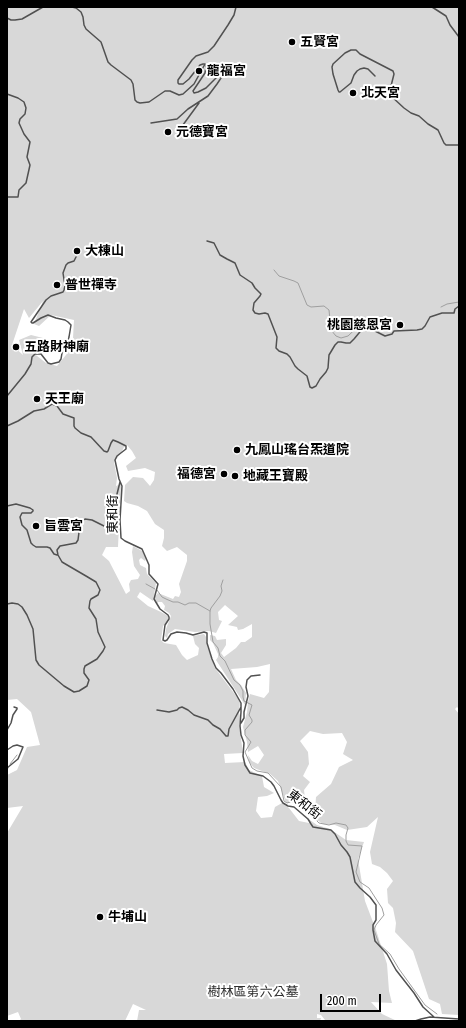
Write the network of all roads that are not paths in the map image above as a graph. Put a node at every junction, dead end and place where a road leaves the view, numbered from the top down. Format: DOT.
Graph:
graph roads {
  1 [pos="43,7"];
  2 [pos="72,7"];
  3 [pos="236,7"];
  4 [pos="432,7"];
  5 [pos="7,18"];
  6 [pos="459,38"];
  7 [pos="205,64"];
  8 [pos="375,76"];
  9 [pos="7,94"];
  10 [pos="200,101"];
  11 [pos="151,123"];
  12 [pos="180,129"];
  13 [pos="459,145"];
  14 [pos="7,197"];
  15 [pos="207,241"];
  16 [pos="76,257"];
  17 [pos="459,306"];
  18 [pos="7,396"];
  19 [pos="7,426"];
  20 [pos="120,482"];
  21 [pos="7,506"];
  22 [pos="58,555"];
  23 [pos="7,604"];
  24 [pos="260,675"];
  25 [pos="241,706"];
  26 [pos="14,707"];
  27 [pos="157,710"];
  28 [pos="240,724"];
  29 [pos="7,730"];
  30 [pos="7,750"];
  31 [pos="7,768"];
  32 [pos="434,1017"];
  33 [pos="459,1019"];
  34 [pos="415,1021"];
  1 -- 5 [label="street"];
  2 -- 7 [label="street"];
  3 -- 7 [label="street"];
  4 -- 6 [label="street"];
  7 -- 10 [label="street"];
  8 -- 13 [label="street"];
  9 -- 14 [label="street"];
  10 -- 11 [label="street"];
  10 -- 12 [label="street"];
  15 -- 17 [label="street"];
  16 -- 18 [label="street"];
  19 -- 20 [label="street"];
  20 -- 22 [label="street, 東和街"];
  20 -- 25 [label="street, 東和街"];
  21 -- 22 [label="street"];
  22 -- 23 [label="street"];
  24 -- 28 [label="street"];
  25 -- 27 [label="street"];
  25 -- 28 [label="street, 東和街"];
  26 -- 29 [label="street"];
  28 -- 32 [label="street, 東和街"];
  30 -- 31 [label="street"];
  32 -- 33 [label="street"];
  32 -- 34 [label="street"];
}
